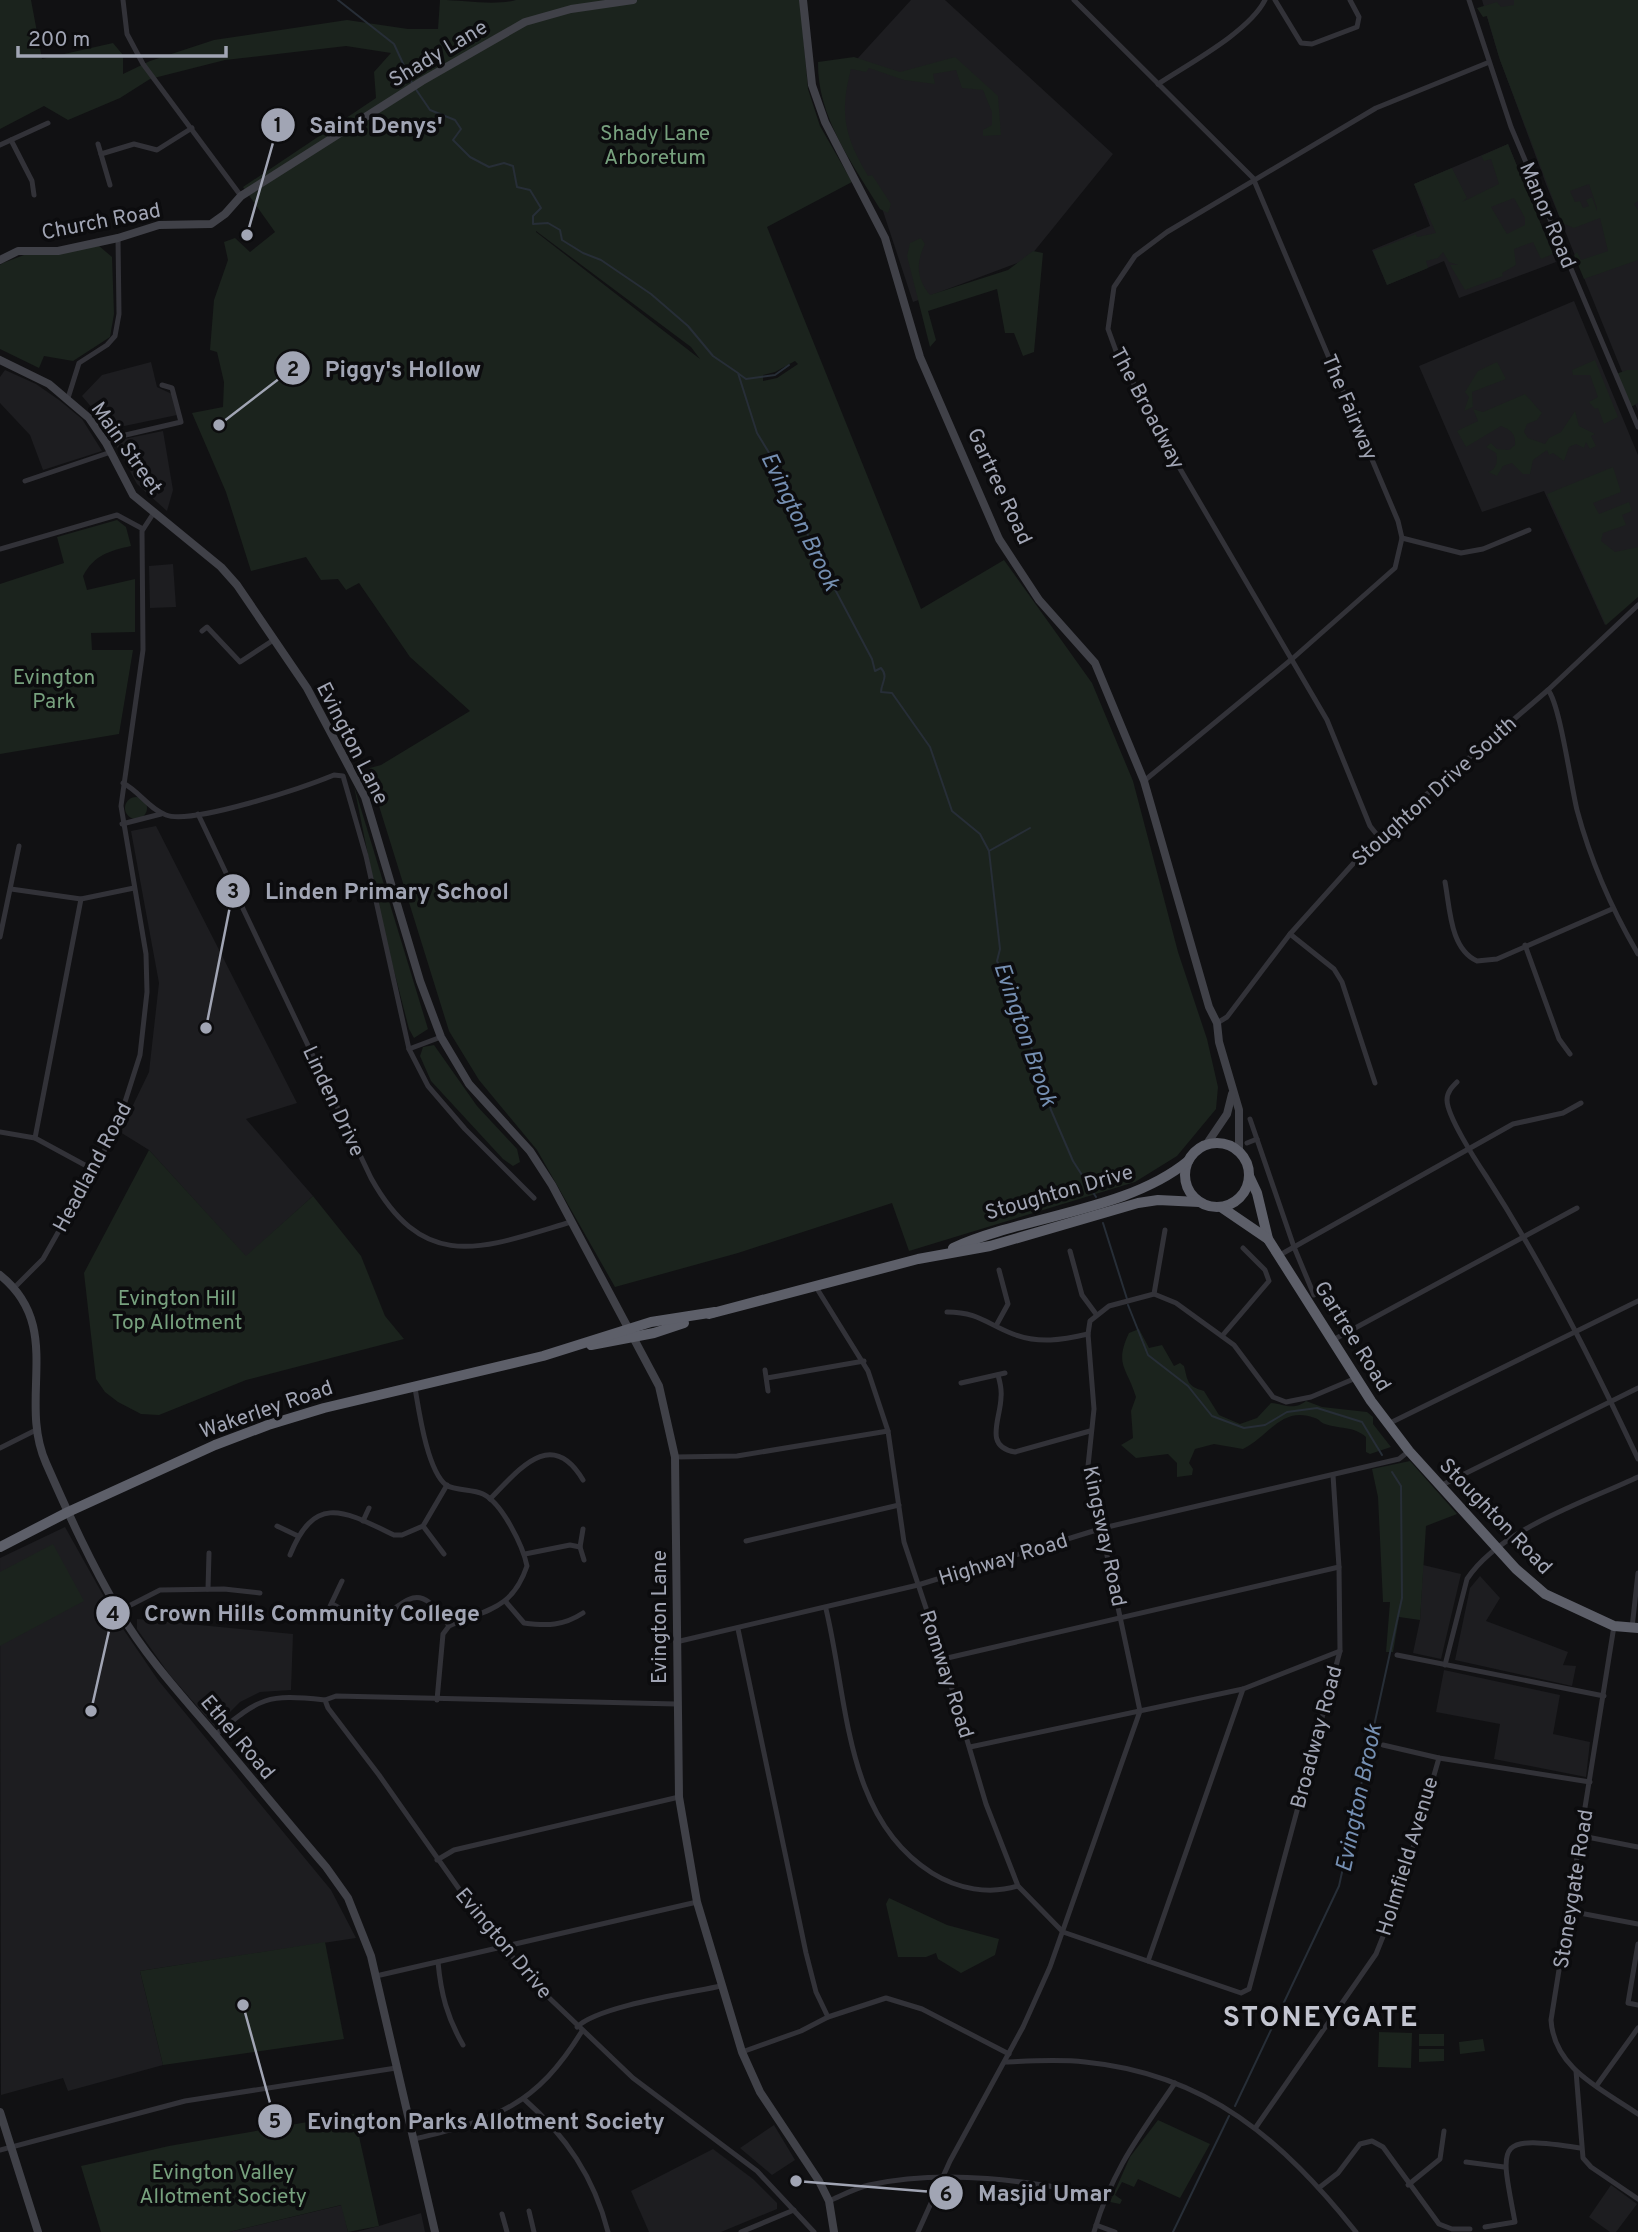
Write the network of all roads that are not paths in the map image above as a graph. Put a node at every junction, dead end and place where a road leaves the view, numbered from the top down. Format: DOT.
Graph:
graph roads {
  1 [pos="123,0"];
  2 [pos="633,0"];
  3 [pos="803,0"];
  4 [pos="1074,0"];
  5 [pos="1265,0"];
  6 [pos="1275,0"];
  7 [pos="1350,0"];
  8 [pos="1469,0"];
  9 [pos="1487,63"];
  10 [pos="1158,84"];
  11 [pos="48,123"];
  12 [pos="192,128"];
  13 [pos="10,140"];
  14 [pos="98,144"];
  15 [pos="0,145"];
  16 [pos="102,154"];
  17 [pos="1253,178"];
  18 [pos="110,184"];
  19 [pos="33,195"];
  20 [pos="241,196"];
  21 [pos="118,238"];
  22 [pos="0,260"];
  23 [pos="0,361"];
  24 [pos="162,385"];
  25 [pos="68,398"];
  26 [pos="1638,427"];
  27 [pos="106,443"];
  28 [pos="111,452"];
  29 [pos="25,481"];
  30 [pos="153,514"];
  31 [pos="142,529"];
  32 [pos="1529,530"];
  33 [pos="1402,538"];
  34 [pos="0,549"];
  35 [pos="1638,605"];
  36 [pos="202,631"];
  37 [pos="275,639"];
  38 [pos="1292,659"];
  39 [pos="1548,690"];
  40 [pos="1144,781"];
  41 [pos="123,783"];
  42 [pos="162,814"];
  43 [pos="198,814"];
  44 [pos="122,824"];
  45 [pos="1378,836"];
  46 [pos="19,846"];
  47 [pos="1445,882"];
  48 [pos="134,888"];
  49 [pos="11,889"];
  50 [pos="81,899"];
  51 [pos="1612,909"];
  52 [pos="1290,934"];
  53 [pos="0,937"];
  54 [pos="1525,945"];
  55 [pos="1638,954"];
  56 [pos="1217,1023"];
  57 [pos="440,1037"];
  58 [pos="409,1049"];
  59 [pos="1570,1054"];
  60 [pos="1457,1082"];
  61 [pos="1375,1083"];
  62 [pos="1233,1091"];
  63 [pos="1581,1103"];
  64 [pos="1250,1119"];
  65 [pos="0,1132"];
  66 [pos="35,1138"];
  67 [pos="1257,1139"];
  68 [pos="1206,1145"];
  69 [pos="1243,1148"];
  70 [pos="1468,1148"];
  71 [pos="1188,1161"];
  72 [pos="94,1170"];
  73 [pos="1249,1176"];
  74 [pos="534,1198"];
  75 [pos="1199,1202"];
  76 [pos="1221,1207"];
  77 [pos="1577,1208"];
  78 [pos="571,1222"];
  79 [pos="1165,1230"];
  80 [pos="1525,1237"];
  81 [pos="1268,1239"];
  82 [pos="1294,1247"];
  83 [pos="1243,1248"];
  84 [pos="1070,1251"];
  85 [pos="937,1255"];
  86 [pos="1278,1256"];
  87 [pos="999,1270"];
  88 [pos="0,1275"];
  89 [pos="816,1287"];
  90 [pos="14,1288"];
  91 [pos="1154,1294"];
  92 [pos="1314,1295"];
  93 [pos="1638,1301"];
  94 [pos="947,1312"];
  95 [pos="1096,1314"];
  96 [pos="997,1324"];
  97 [pos="1576,1331"];
  98 [pos="631,1333"];
  99 [pos="1088,1334"];
  100 [pos="1222,1336"];
  101 [pos="1333,1340"];
  102 [pos="864,1361"];
  103 [pos="765,1370"];
  104 [pos="1006,1373"];
  105 [pos="998,1375"];
  106 [pos="1356,1377"];
  107 [pos="766,1378"];
  108 [pos="961,1383"];
  109 [pos="415,1388"];
  110 [pos="1638,1388"];
  111 [pos="768,1391"];
  112 [pos="1611,1401"];
  113 [pos="1388,1424"];
  114 [pos="36,1430"];
  115 [pos="888,1431"];
  116 [pos="1090,1431"];
  117 [pos="0,1448"];
  118 [pos="1409,1451"];
  119 [pos="675,1457"];
  120 [pos="1638,1459"];
  121 [pos="1333,1475"];
  122 [pos="1638,1477"];
  123 [pos="583,1480"];
  124 [pos="447,1485"];
  125 [pos="1440,1486"];
  126 [pos="490,1499"];
  127 [pos="898,1505"];
  128 [pos="369,1508"];
  129 [pos="68,1512"];
  130 [pos="363,1521"];
  131 [pos="276,1526"];
  132 [pos="423,1526"];
  133 [pos="1103,1528"];
  134 [pos="583,1529"];
  135 [pos="298,1536"];
  136 [pos="746,1541"];
  137 [pos="0,1547"];
  138 [pos="580,1547"];
  139 [pos="1499,1548"];
  140 [pos="209,1553"];
  141 [pos="444,1554"];
  142 [pos="525,1554"];
  143 [pos="290,1555"];
  144 [pos="584,1560"];
  145 [pos="1339,1567"];
  146 [pos="1638,1573"];
  147 [pos="342,1581"];
  148 [pos="918,1585"];
  149 [pos="208,1589"];
  150 [pos="260,1593"];
  151 [pos="506,1602"];
  152 [pos="332,1604"];
  153 [pos="826,1609"];
  154 [pos="119,1611"];
  155 [pos="583,1613"];
  156 [pos="1123,1620"];
  157 [pos="323,1621"];
  158 [pos="449,1626"];
  159 [pos="1614,1626"];
  160 [pos="1635,1628"];
  161 [pos="738,1629"];
  162 [pos="676,1642"];
  163 [pos="1339,1651"];
  164 [pos="1396,1655"];
  165 [pos="943,1659"];
  166 [pos="1445,1665"];
  167 [pos="1243,1689"];
  168 [pos="1604,1696"];
  169 [pos="325,1700"];
  170 [pos="437,1700"];
  171 [pos="676,1704"];
  172 [pos="1140,1711"];
  173 [pos="215,1735"];
  174 [pos="1383,1745"];
  175 [pos="970,1747"];
  176 [pos="1438,1758"];
  177 [pos="1590,1782"];
  178 [pos="679,1797"];
  179 [pos="1582,1836"];
  180 [pos="1638,1847"];
  181 [pos="438,1860"];
  182 [pos="1018,1886"];
  183 [pos="697,1902"];
  184 [pos="1569,1911"];
  185 [pos="1638,1924"];
  186 [pos="1063,1931"];
  187 [pos="1638,1944"];
  188 [pos="502,1946"];
  189 [pos="1148,1961"];
  190 [pos="438,1962"];
  191 [pos="376,1976"];
  192 [pos="721,1986"];
  193 [pos="1638,2004"];
  194 [pos="828,2017"];
  195 [pos="1638,2028"];
  196 [pos="580,2029"];
  197 [pos="463,2045"];
  198 [pos="742,2052"];
  199 [pos="1009,2054"];
  200 [pos="1005,2062"];
  201 [pos="396,2068"];
  202 [pos="1576,2071"];
  203 [pos="1175,2083"];
  204 [pos="1597,2085"];
  205 [pos="524,2099"];
  206 [pos="0,2112"];
  207 [pos="1638,2113"];
  208 [pos="1256,2127"];
  209 [pos="1444,2131"];
  210 [pos="414,2139"];
  211 [pos="11,2148"];
  212 [pos="1580,2148"];
  213 [pos="0,2150"];
  214 [pos="1466,2162"];
  215 [pos="1504,2167"];
  216 [pos="943,2177"];
  217 [pos="1408,2185"];
  218 [pos="1320,2187"];
  219 [pos="1105,2196"];
  220 [pos="1638,2199"];
  221 [pos="829,2201"];
  222 [pos="794,2210"];
  223 [pos="529,2211"];
  224 [pos="502,2214"];
  225 [pos="1485,2227"];
  226 [pos="1095,2228"];
  227 [pos="1471,2229"];
  228 [pos="38,2232"];
  229 [pos="435,2232"];
  230 [pos="507,2232"];
  231 [pos="534,2232"];
  232 [pos="608,2232"];
  233 [pos="741,2232"];
  234 [pos="814,2232"];
  235 [pos="834,2232"];
  236 [pos="918,2232"];
  237 [pos="1115,2232"];
  238 [pos="1356,2232"];
  1 -- 12 [label="street"];
  2 -- 20 [label="street, Shady Lane"];
  3 -- 40 [label="street, Gartree Road"];
  4 -- 10 [label="street, The Fairway"];
  5 -- 10 [label="street"];
  6 -- 7 [label="street"];
  8 -- 9 [label="street, Manor Road"];
  9 -- 17 [label="street, The Broadway"];
  9 -- 26 [label="street, Manor Road"];
  10 -- 17 [label="street, The Fairway"];
  11 -- 13 [label="street"];
  12 -- 16 [label="street"];
  12 -- 20 [label="street"];
  13 -- 15 [label="street"];
  13 -- 19 [label="street"];
  14 -- 16 [label="street"];
  16 -- 18 [label="street"];
  17 -- 33 [label="street, The Fairway"];
  17 -- 38 [label="street, The Broadway"];
  20 -- 21 [label="street, Church Road"];
  21 -- 22 [label="street, Church Road"];
  21 -- 25 [label="street"];
  23 -- 25 [label="street, Main Street"];
  24 -- 27 [label="street"];
  25 -- 27 [label="street, Main Street"];
  27 -- 28 [label="street, Main Street"];
  28 -- 29 [label="street"];
  28 -- 30 [label="street, Main Street"];
  30 -- 31 [label="street"];
  30 -- 37 [label="street, Evington Lane"];
  31 -- 34 [label="street"];
  31 -- 41 [label="street, Headland Road"];
  32 -- 33 [label="street"];
  33 -- 38 [label="street"];
  35 -- 39 [label="street, Stoughton Drive South"];
  36 -- 37 [label="street"];
  37 -- 57 [label="street, Evington Lane"];
  38 -- 40 [label="street"];
  38 -- 45 [label="street, The Broadway"];
  39 -- 45 [label="street, Stoughton Drive South"];
  39 -- 51 [label="street"];
  40 -- 56 [label="street, Gartree Road"];
  41 -- 42 [label="street"];
  41 -- 44 [label="street, Headland Road"];
  42 -- 43 [label="street"];
  42 -- 44 [label="street"];
  43 -- 58 [label="street, Evington Lane"];
  43 -- 78 [label="street, Linden Drive"];
  44 -- 48 [label="street, Headland Road"];
  45 -- 52 [label="street, Stoughton Drive South"];
  46 -- 49 [label="street"];
  47 -- 54 [label="street"];
  48 -- 50 [label="street"];
  48 -- 72 [label="street, Headland Road"];
  49 -- 50 [label="street"];
  49 -- 53 [label="street"];
  50 -- 66 [label="street"];
  51 -- 54 [label="street"];
  51 -- 55 [label="street"];
  52 -- 56 [label="street, Stoughton Drive South"];
  52 -- 61 [label="street"];
  54 -- 59 [label="street"];
  56 -- 62 [label="street, Gartree Road"];
  57 -- 58 [label="street"];
  57 -- 78 [label="street, Evington Lane"];
  58 -- 74 [label="street, Evington Lane"];
  60 -- 70 [label="street"];
  62 -- 68 [label="street"];
  62 -- 69 [label="street, Gartree Road"];
  63 -- 70 [label="street"];
  64 -- 67 [label="street, Gartree Road"];
  65 -- 66 [label="street"];
  66 -- 72 [label="street"];
  67 -- 69 [label="street"];
  67 -- 82 [label="street, Gartree Road"];
  68 -- 69 [label="highway"];
  68 -- 71 [label="highway"];
  69 -- 73 [label="highway"];
  70 -- 80 [label="street"];
  70 -- 82 [label="street"];
  71 -- 75 [label="highway"];
  71 -- 85 [label="highway, Stoughton Drive"];
  72 -- 90 [label="street, Headland Road"];
  73 -- 76 [label="highway"];
  73 -- 81 [label="highway, Gartree Road"];
  75 -- 76 [label="highway"];
  75 -- 85 [label="highway, Stoughton Drive"];
  76 -- 81 [label="highway, Gartree Road"];
  77 -- 80 [label="street"];
  78 -- 98 [label="street, Evington Lane"];
  79 -- 91 [label="street"];
  80 -- 97 [label="street"];
  80 -- 101 [label="street"];
  81 -- 86 [label="highway, Gartree Road"];
  82 -- 86 [label="street"];
  82 -- 92 [label="street, Gartree Road"];
  83 -- 100 [label="street"];
  84 -- 95 [label="street"];
  85 -- 89 [label="highway, Stoughton Drive"];
  86 -- 101 [label="highway, Gartree Road"];
  87 -- 96 [label="street"];
  88 -- 90 [label="street, Ethel Road"];
  89 -- 98 [label="highway, Stoughton Drive"];
  89 -- 102 [label="street, Romway Road"];
  90 -- 114 [label="street, Ethel Road"];
  91 -- 95 [label="street"];
  91 -- 100 [label="street"];
  93 -- 97 [label="street"];
  94 -- 96 [label="street"];
  95 -- 99 [label="street, Kingsway Road"];
  96 -- 99 [label="street"];
  97 -- 112 [label="street"];
  97 -- 113 [label="street"];
  98 -- 109 [label="highway, Wakerley Road"];
  98 -- 119 [label="street, Evington Lane"];
  99 -- 116 [label="street, Kingsway Road"];
  100 -- 106 [label="street"];
  101 -- 106 [label="highway, Gartree Road"];
  102 -- 107 [label="street"];
  102 -- 115 [label="street, Romway Road"];
  103 -- 107 [label="street"];
  104 -- 105 [label="street"];
  105 -- 108 [label="street"];
  105 -- 116 [label="street"];
  106 -- 113 [label="highway, Gartree Road"];
  107 -- 111 [label="street"];
  109 -- 124 [label="street"];
  109 -- 129 [label="highway, Wakerley Road"];
  110 -- 112 [label="street"];
  112 -- 120 [label="street"];
  112 -- 125 [label="street"];
  113 -- 118 [label="highway, Gartree Road"];
  114 -- 117 [label="street"];
  114 -- 129 [label="street, Ethel Road"];
  115 -- 119 [label="street"];
  115 -- 127 [label="street, Romway Road"];
  116 -- 133 [label="street, Kingsway Road"];
  118 -- 121 [label="street, Highway Road"];
  118 -- 125 [label="highway, Stoughton Road"];
  119 -- 162 [label="street, Evington Lane"];
  121 -- 133 [label="street, Highway Road"];
  121 -- 145 [label="street, Broadway Road"];
  122 -- 139 [label="street"];
  123 -- 126 [label="street"];
  124 -- 126 [label="street"];
  124 -- 132 [label="street"];
  125 -- 139 [label="highway, Stoughton Road"];
  126 -- 142 [label="street"];
  127 -- 136 [label="street"];
  127 -- 148 [label="street, Romway Road"];
  128 -- 130 [label="street"];
  129 -- 137 [label="highway, Wakerley Road"];
  129 -- 154 [label="street, Ethel Road"];
  130 -- 132 [label="street"];
  130 -- 135 [label="street"];
  131 -- 135 [label="street"];
  132 -- 141 [label="street"];
  133 -- 148 [label="street, Highway Road"];
  133 -- 156 [label="street, Kingsway Road"];
  134 -- 138 [label="street"];
  135 -- 143 [label="street"];
  138 -- 142 [label="street"];
  138 -- 144 [label="street"];
  139 -- 159 [label="highway, Stoughton Road"];
  139 -- 166 [label="street"];
  140 -- 149 [label="street"];
  142 -- 151 [label="street"];
  145 -- 156 [label="street"];
  145 -- 163 [label="street, Broadway Road"];
  146 -- 160 [label="street"];
  147 -- 152 [label="street"];
  148 -- 153 [label="street, Highway Road"];
  148 -- 165 [label="street, Romway Road"];
  149 -- 150 [label="street"];
  149 -- 154 [label="street"];
  151 -- 155 [label="street"];
  151 -- 158 [label="street"];
  152 -- 157 [label="street"];
  152 -- 158 [label="street"];
  153 -- 161 [label="street, Highway Road"];
  153 -- 182 [label="street"];
  154 -- 173 [label="street, Ethel Road"];
  156 -- 165 [label="street"];
  156 -- 172 [label="street, Kingsway Road"];
  158 -- 170 [label="street"];
  159 -- 160 [label="highway, Stoughton Road"];
  159 -- 168 [label="street, Stoneygate Road"];
  161 -- 162 [label="street, Highway Road"];
  161 -- 194 [label="street"];
  162 -- 171 [label="street, Evington Lane"];
  163 -- 167 [label="street"];
  163 -- 189 [label="street, Broadway Road"];
  164 -- 166 [label="street"];
  165 -- 175 [label="street, Romway Road"];
  166 -- 168 [label="street"];
  167 -- 172 [label="street"];
  167 -- 189 [label="street"];
  168 -- 177 [label="street, Stoneygate Road"];
  169 -- 170 [label="street"];
  169 -- 173 [label="street"];
  169 -- 181 [label="street, Evington Drive"];
  170 -- 171 [label="street"];
  171 -- 178 [label="street, Evington Lane"];
  172 -- 175 [label="street"];
  172 -- 186 [label="street, Kingsway Road"];
  173 -- 191 [label="street, Ethel Road"];
  174 -- 176 [label="street"];
  175 -- 182 [label="street, Romway Road"];
  176 -- 177 [label="street"];
  176 -- 208 [label="street, Holmfield Avenue"];
  177 -- 179 [label="street, Stoneygate Road"];
  178 -- 181 [label="street"];
  178 -- 183 [label="street, Evington Lane"];
  179 -- 180 [label="street"];
  179 -- 184 [label="street, Stoneygate Road"];
  181 -- 188 [label="street, Evington Drive"];
  182 -- 186 [label="street, Romway Road"];
  183 -- 188 [label="street"];
  183 -- 192 [label="street, Evington Lane"];
  184 -- 185 [label="street"];
  184 -- 202 [label="street, Stoneygate Road"];
  186 -- 189 [label="street"];
  186 -- 199 [label="street, Kingsway Road"];
  187 -- 193 [label="street"];
  188 -- 190 [label="street"];
  188 -- 196 [label="street, Evington Drive"];
  190 -- 191 [label="street"];
  190 -- 197 [label="street"];
  191 -- 201 [label="street, Ethel Road"];
  192 -- 196 [label="street"];
  192 -- 198 [label="street, Evington Lane"];
  194 -- 198 [label="street"];
  194 -- 199 [label="street"];
  195 -- 204 [label="street"];
  196 -- 205 [label="street"];
  196 -- 222 [label="street, Evington Drive"];
  198 -- 221 [label="street, Evington Lane"];
  199 -- 200 [label="street, Kingsway Road"];
  200 -- 203 [label="street"];
  200 -- 216 [label="street, Kingsway Road"];
  201 -- 210 [label="street, Ethel Road"];
  201 -- 211 [label="street"];
  202 -- 204 [label="street, Stoneygate Road"];
  202 -- 212 [label="street"];
  203 -- 208 [label="street"];
  203 -- 219 [label="street"];
  204 -- 207 [label="street, Stoneygate Road"];
  205 -- 210 [label="street"];
  205 -- 232 [label="street"];
  206 -- 211 [label="street"];
  208 -- 218 [label="street"];
  209 -- 217 [label="street"];
  210 -- 229 [label="street, Ethel Road"];
  211 -- 213 [label="street"];
  211 -- 228 [label="street"];
  212 -- 215 [label="street"];
  212 -- 220 [label="street"];
  214 -- 215 [label="street"];
  215 -- 225 [label="street"];
  216 -- 219 [label="street"];
  216 -- 221 [label="street"];
  216 -- 236 [label="street, Kingsway Road"];
  217 -- 218 [label="street"];
  217 -- 227 [label="street"];
  218 -- 238 [label="street"];
  219 -- 226 [label="street"];
  221 -- 235 [label="street, Evington Lane"];
  222 -- 233 [label="street"];
  222 -- 234 [label="street, Evington Drive"];
  223 -- 231 [label="street"];
  224 -- 230 [label="street"];
  226 -- 237 [label="street"];
}
